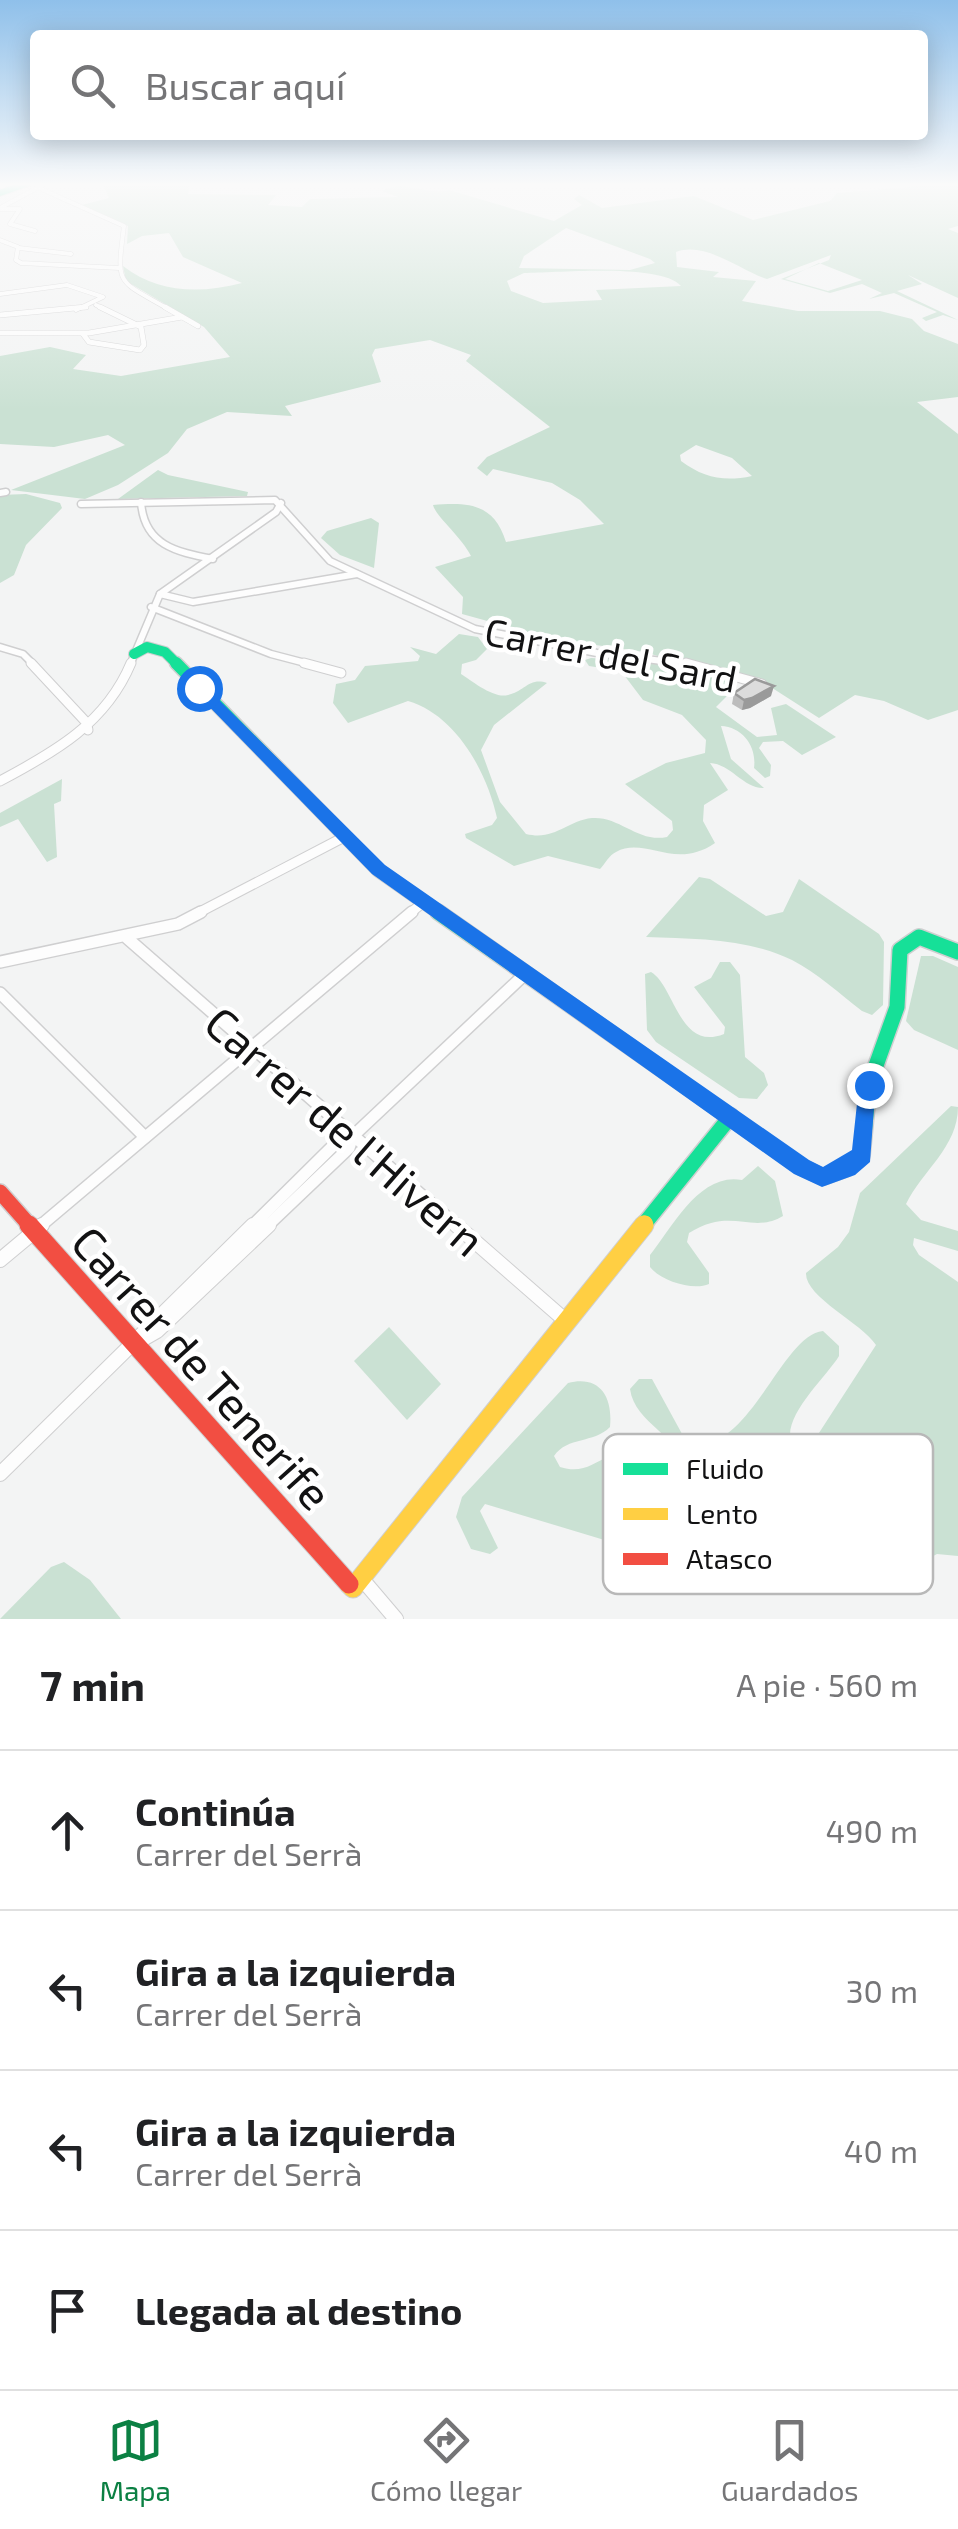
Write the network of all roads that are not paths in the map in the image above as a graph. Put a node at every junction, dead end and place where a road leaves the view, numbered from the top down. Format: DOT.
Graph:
graph roads {
  1 [pos="16,259"];
  2 [pos="121,259"];
  3 [pos="120,268"];
  4 [pos="0,294"];
  5 [pos="96,305"];
  6 [pos="0,315"];
  7 [pos="182,317"];
  8 [pos="141,326"];
  9 [pos="198,326"];
  10 [pos="1,332"];
  11 [pos="83,334"];
  12 [pos="141,502"];
  13 [pos="281,503"];
  14 [pos="81,504"];
  15 [pos="213,559"];
  16 [pos="360,574"];
  17 [pos="160,594"];
  18 [pos="151,607"];
  19 [pos="142,627"];
  20 [pos="0,646"];
  21 [pos="158,648"];
  22 [pos="134,654"];
  23 [pos="342,673"];
  24 [pos="764,685"];
  25 [pos="103,712"];
  26 [pos="81,716"];
  27 [pos="88,730"];
  28 [pos="0,781"];
  29 [pos="346,836"];
  30 [pos="424,901"];
  31 [pos="126,938"];
  32 [pos="958,952"];
  33 [pos="0,962"];
  34 [pos="526,973"];
  35 [pos="0,993"];
  36 [pos="252,1047"];
  37 [pos="730,1116"];
  38 [pos="353,1136"];
  39 [pos="144,1137"];
  40 [pos="0,1192"];
  41 [pos="35,1230"];
  42 [pos="0,1260"];
  43 [pos="566,1321"];
  44 [pos="134,1344"];
  45 [pos="0,1474"];
  46 [pos="357,1583"];
  47 [pos="396,1619"];
  1 -- 3 [label="street"];
  2 -- 3 [label="street"];
  3 -- 7 [label="street"];
  4 -- 5 [label="street"];
  5 -- 6 [label="street"];
  5 -- 8 [label="street"];
  7 -- 8 [label="street"];
  7 -- 9 [label="street"];
  8 -- 11 [label="street"];
  8 -- 11 [label="street"];
  10 -- 11 [label="street"];
  12 -- 13 [label="street"];
  12 -- 14 [label="street"];
  12 -- 15 [label="street"];
  13 -- 15 [label="street"];
  13 -- 16 [label="street, Carrer del Sard"];
  15 -- 17 [label="street"];
  16 -- 17 [label="street"];
  16 -- 24 [label="street, Carrer del Sard"];
  17 -- 18 [label="street"];
  18 -- 19 [label="street"];
  18 -- 23 [label="street"];
  19 -- 21 [label="street"];
  19 -- 22 [label="street"];
  20 -- 26 [label="street"];
  21 -- 22 [label="street"];
  21 -- 29 [label="street"];
  22 -- 25 [label="street"];
  25 -- 26 [label="street"];
  25 -- 27 [label="street"];
  26 -- 27 [label="street"];
  27 -- 28 [label="street"];
  29 -- 30 [label="street"];
  29 -- 31 [label="street"];
  30 -- 34 [label="street"];
  30 -- 36 [label="street"];
  31 -- 33 [label="street"];
  31 -- 36 [label="street, Carrer de l'Hivern"];
  32 -- 37 [label="street"];
  34 -- 37 [label="street"];
  34 -- 38 [label="street"];
  35 -- 39 [label="street"];
  36 -- 38 [label="street, Carrer de l'Hivern"];
  36 -- 39 [label="street"];
  37 -- 43 [label="street"];
  38 -- 43 [label="street, Carrer de l'Hivern"];
  38 -- 44 [label="street"];
  39 -- 41 [label="street"];
  40 -- 41 [label="street, Carrer de Tenerife"];
  41 -- 42 [label="street"];
  41 -- 44 [label="street, Carrer de Tenerife"];
  43 -- 46 [label="street"];
  44 -- 45 [label="street"];
  44 -- 46 [label="street, Carrer de Tenerife"];
  46 -- 47 [label="street"];
}
